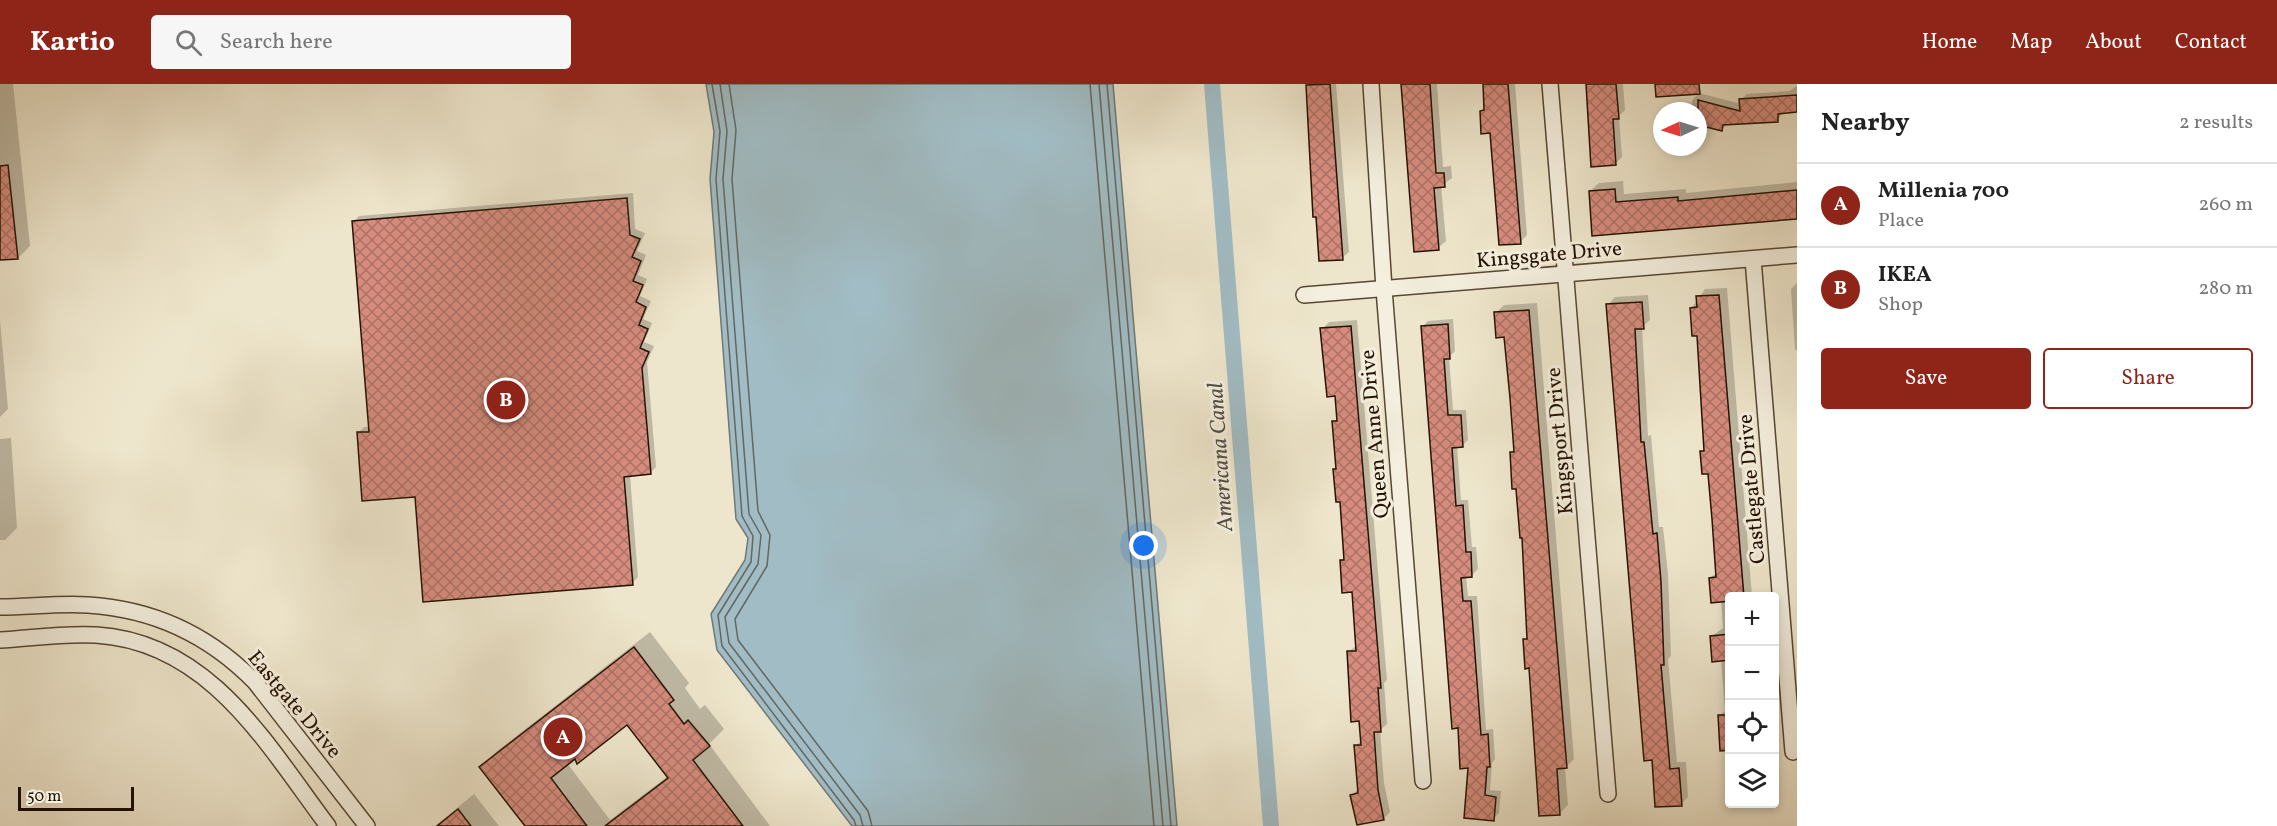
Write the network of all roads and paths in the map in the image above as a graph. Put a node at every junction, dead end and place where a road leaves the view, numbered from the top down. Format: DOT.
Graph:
graph roads {
  1 [pos="1371,84"];
  2 [pos="1550,84"];
  3 [pos="1797,255"];
  4 [pos="1753,259"];
  5 [pos="1566,274"];
  6 [pos="1384,288"];
  7 [pos="1304,295"];
  8 [pos="0,607"];
  9 [pos="0,640"];
  10 [pos="1793,752"];
  11 [pos="1424,781"];
  12 [pos="1608,794"];
  13 [pos="328,826"];
  14 [pos="366,826"];
  1 -- 6 [label="street, Queen Anne Drive"];
  2 -- 5 [label="street, Kingsport Drive"];
  3 -- 4 [label="street, Kingsgate Drive"];
  4 -- 5 [label="street, Kingsgate Drive"];
  4 -- 10 [label="street, Castlegate Drive"];
  5 -- 6 [label="street, Kingsgate Drive"];
  5 -- 12 [label="street, Kingsport Drive"];
  6 -- 7 [label="street, Kingsgate Drive"];
  6 -- 11 [label="street, Queen Anne Drive"];
  8 -- 14 [label="street, Eastgate Drive"];
  9 -- 13 [label="street"];
}
